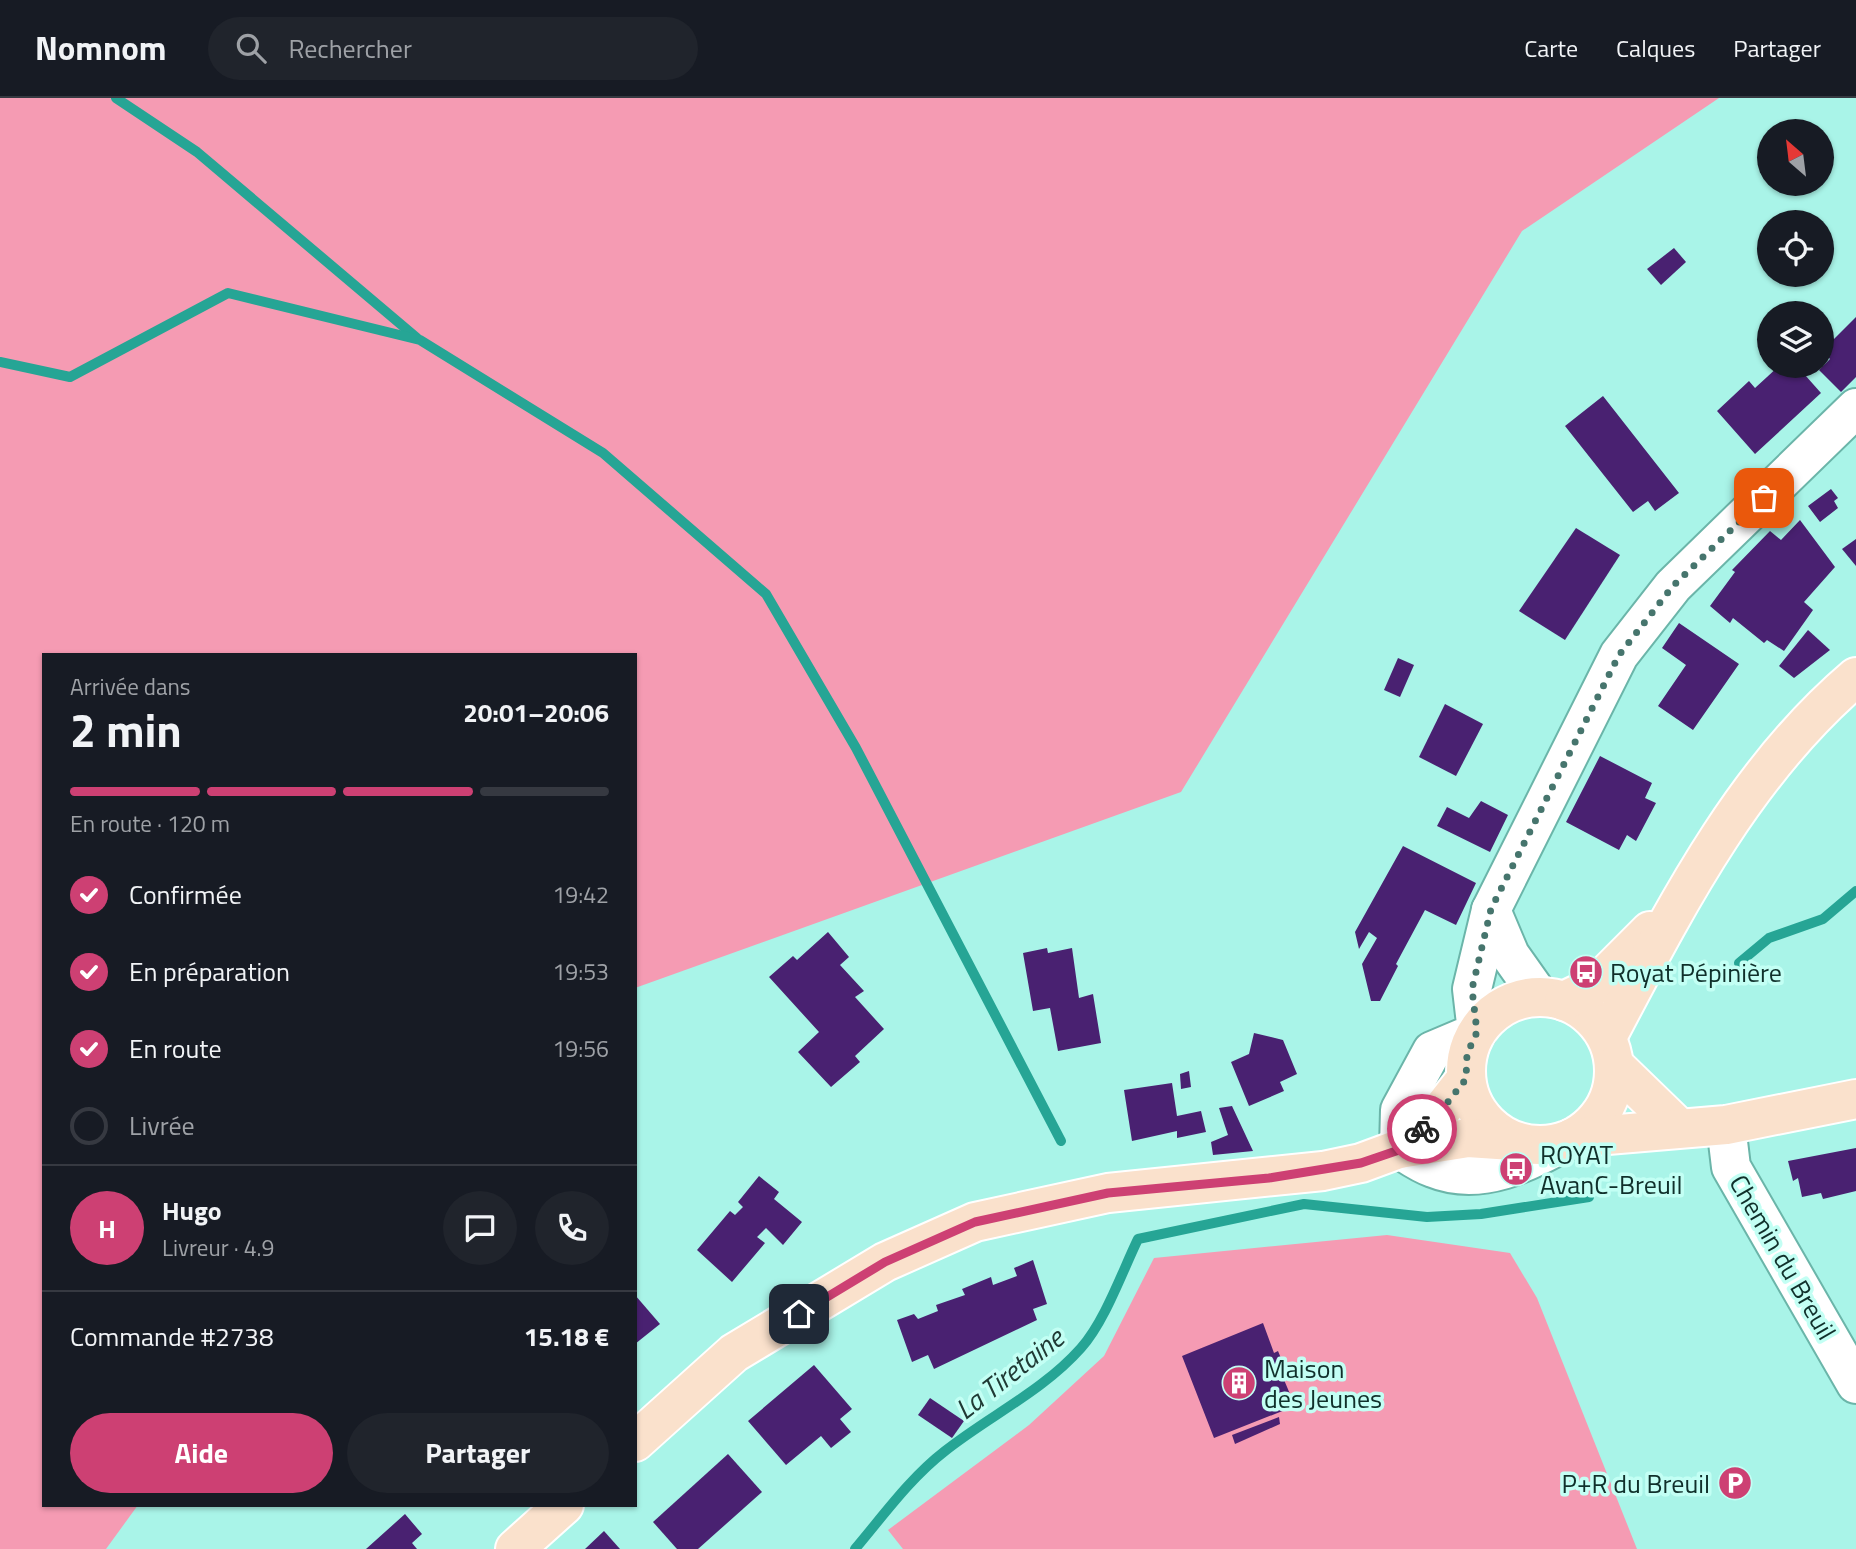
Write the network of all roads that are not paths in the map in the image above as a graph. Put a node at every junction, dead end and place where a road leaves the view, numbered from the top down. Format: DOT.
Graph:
graph roads {
  1 [pos="1856,408"];
  2 [pos="1856,677"];
  3 [pos="1679,902"];
  4 [pos="1491,909"];
  5 [pos="1552,998"];
  6 [pos="1477,1032"];
  7 [pos="1611,1051"];
  8 [pos="1466,1079"];
  9 [pos="1856,1099"];
  10 [pos="1726,1125"];
  11 [pos="1679,1128"];
  12 [pos="1572,1139"];
  13 [pos="1513,1141"];
  14 [pos="1399,1150"];
  15 [pos="1856,1384"];
  16 [pos="637,1440"];
  17 [pos="563,1507"];
  18 [pos="515,1549"];
  1 -- 4 [label="street"];
  2 -- 3 [label="main road"];
  3 -- 5 [label="main road"];
  3 -- 7 [label="main road"];
  4 -- 5 [label="street"];
  4 -- 6 [label="street"];
  5 -- 6 [label="main road"];
  5 -- 7 [label="main road"];
  6 -- 8 [label="main road"];
  6 -- 14 [label="street"];
  7 -- 11 [label="main road"];
  7 -- 12 [label="main road"];
  8 -- 13 [label="main road"];
  8 -- 14 [label="main road"];
  9 -- 10 [label="main road"];
  10 -- 11 [label="main road"];
  10 -- 15 [label="street, Chemin du Breuil"];
  11 -- 12 [label="main road"];
  12 -- 13 [label="main road"];
  12 -- 14 [label="street"];
  13 -- 14 [label="main road"];
  14 -- 16 [label="main road"];
  17 -- 18 [label="main road"];
}
